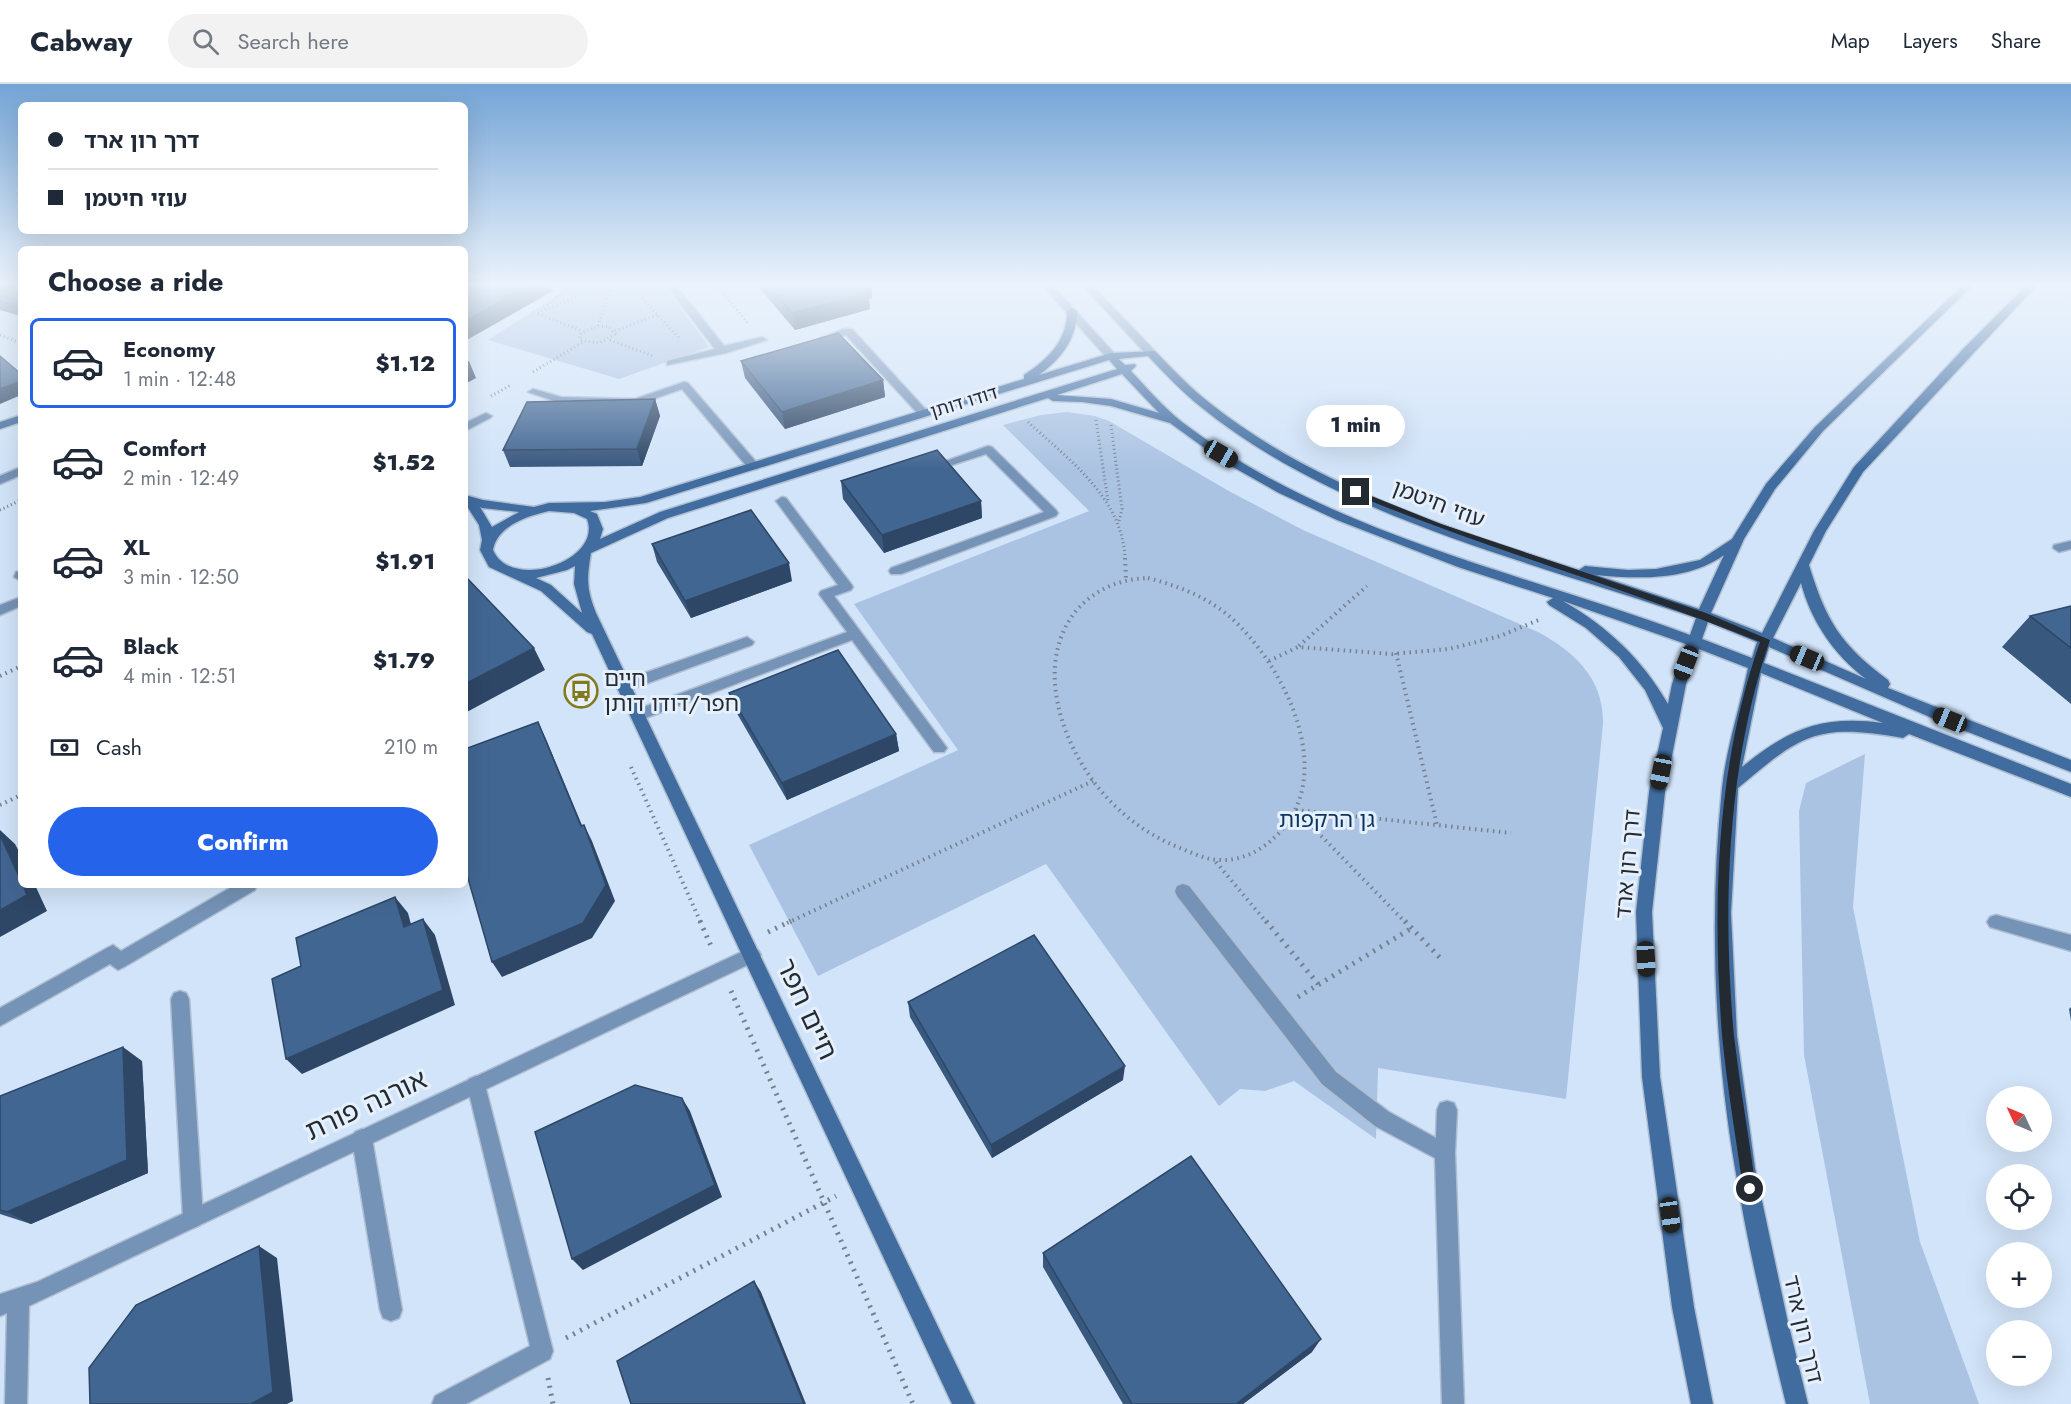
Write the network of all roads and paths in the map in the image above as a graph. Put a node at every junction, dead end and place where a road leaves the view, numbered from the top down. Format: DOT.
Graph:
graph roads {
  1 [pos="628,347"];
  2 [pos="675,347"];
  3 [pos="719,347"];
  4 [pos="738,347"];
  5 [pos="862,347"];
  6 [pos="1060,347"];
  7 [pos="1103,347"];
  8 [pos="1146,347"];
  9 [pos="1904,347"];
  10 [pos="1971,347"];
  11 [pos="722,351"];
  12 [pos="1151,352"];
  13 [pos="1111,356"];
  14 [pos="671,363"];
  15 [pos="1124,370"];
  16 [pos="1010,387"];
  17 [pos="533,392"];
  18 [pos="1092,399"];
  19 [pos="1026,401"];
  20 [pos="1108,402"];
  21 [pos="1010,406"];
  22 [pos="924,414"];
  23 [pos="486,416"];
  24 [pos="18,419"];
  25 [pos="0,426"];
  26 [pos="468,426"];
  27 [pos="1184,429"];
  28 [pos="952,461"];
  29 [pos="753,466"];
  30 [pos="18,472"];
  31 [pos="0,480"];
  32 [pos="468,500"];
  33 [pos="18,501"];
  34 [pos="782,501"];
  35 [pos="1108,502"];
  36 [pos="541,508"];
  37 [pos="570,508"];
  38 [pos="0,510"];
  39 [pos="1118,522"];
  40 [pos="1738,539"];
  41 [pos="489,542"];
  42 [pos="588,552"];
  43 [pos="1535,560"];
  44 [pos="1803,566"];
  45 [pos="896,571"];
  46 [pos="512,573"];
  47 [pos="1491,574"];
  48 [pos="1126,579"];
  49 [pos="1367,586"];
  50 [pos="18,602"];
  51 [pos="1567,608"];
  52 [pos="0,610"];
  53 [pos="1703,615"];
  54 [pos="855,634"];
  55 [pos="602,638"];
  56 [pos="1765,640"];
  57 [pos="747,642"];
  58 [pos="1694,643"];
  59 [pos="1298,647"];
  60 [pos="1396,653"];
  61 [pos="1269,661"];
  62 [pos="1756,666"];
  63 [pos="18,667"];
  64 [pos="0,676"];
  65 [pos="624,686"];
  66 [pos="1910,703"];
  67 [pos="638,715"];
  68 [pos="1670,730"];
  69 [pos="1933,737"];
  70 [pos="939,748"];
  71 [pos="631,765"];
  72 [pos="2071,766"];
  73 [pos="1093,781"];
  74 [pos="1730,786"];
  75 [pos="2071,791"];
  76 [pos="18,796"];
  77 [pos="0,805"];
  78 [pos="1296,810"];
  79 [pos="1437,825"];
  80 [pos="1511,832"];
  81 [pos="1216,861"];
  82 [pos="244,888"];
  83 [pos="1184,891"];
  84 [pos="1996,922"];
  85 [pos="1412,928"];
  86 [pos="2071,943"];
  87 [pos="749,949"];
  88 [pos="1443,961"];
  89 [pos="721,969"];
  90 [pos="1319,985"];
  91 [pos="180,999"];
  92 [pos="1276,1010"];
  93 [pos="0,1018"];
  94 [pos="476,1084"];
  95 [pos="1447,1110"];
  96 [pos="362,1139"];
  97 [pos="1444,1153"];
  98 [pos="859,1181"];
  99 [pos="825,1203"];
  100 [pos="193,1218"];
  101 [pos="5,1304"];
  102 [pos="391,1310"];
  103 [pos="542,1351"];
  104 [pos="16,1404"];
  105 [pos="443,1404"];
  106 [pos="913,1404"];
  107 [pos="964,1404"];
  108 [pos="1453,1404"];
  109 [pos="1702,1404"];
  110 [pos="1797,1404"];
  1 -- 14 [label="path"];
  2 -- 14 [label="path"];
  3 -- 11 [label="street"];
  4 -- 11 [label="street"];
  5 -- 22 [label="street"];
  6 -- 16 [label="street"];
  7 -- 13 [label="street"];
  8 -- 12 [label="street, עוזי חיטמן"];
  9 -- 40 [label="street, דרך רון ארד"];
  10 -- 44 [label="street, דרך רון ארד"];
  11 -- 14 [label="street"];
  12 -- 13 [label="street, דודו דותן"];
  12 -- 15 [label="street, דודו דותן"];
  12 -- 43 [label="street, עוזי חיטמן"];
  13 -- 15 [label="street"];
  13 -- 16 [label="street, דודו דותן"];
  15 -- 19 [label="street, דודו דותן"];
  15 -- 27 [label="street"];
  16 -- 22 [label="street, דודו דותן"];
  17 -- 29 [label="street"];
  18 -- 19 [label="street"];
  18 -- 20 [label="street"];
  18 -- 35 [label="path"];
  19 -- 21 [label="street, דודו דותן"];
  20 -- 27 [label="street"];
  20 -- 39 [label="path"];
  21 -- 35 [label="path"];
  21 -- 42 [label="street, דודו דותן"];
  22 -- 29 [label="street, דודו דותן"];
  23 -- 26 [label="street"];
  24 -- 25 [label="street"];
  27 -- 47 [label="street"];
  28 -- 45 [label="street"];
  29 -- 37 [label="street, דודו דותן"];
  30 -- 31 [label="street"];
  32 -- 36 [label="street"];
  32 -- 41 [label="street"];
  33 -- 38 [label="path"];
  34 -- 54 [label="street"];
  35 -- 39 [label="path"];
  36 -- 37 [label="street"];
  36 -- 41 [label="street"];
  37 -- 42 [label="street"];
  39 -- 48 [label="path"];
  40 -- 43 [label="street"];
  40 -- 53 [label="street, דרך רון ארד"];
  41 -- 46 [label="street"];
  42 -- 46 [label="street"];
  42 -- 55 [label="street, חיים חפר"];
  43 -- 53 [label="street, עוזי חיטמן"];
  44 -- 56 [label="street, דרך רון ארד"];
  44 -- 66 [label="street"];
  46 -- 55 [label="street, חיים חפר"];
  47 -- 51 [label="street"];
  47 -- 58 [label="street"];
  48 -- 61 [label="path"];
  48 -- 73 [label="path"];
  49 -- 59 [label="path"];
  50 -- 52 [label="street"];
  51 -- 60 [label="path"];
  51 -- 68 [label="street"];
  53 -- 56 [label="street, עוזי חיטמן"];
  53 -- 58 [label="street, דרך רון ארד"];
  54 -- 67 [label="street"];
  54 -- 70 [label="street"];
  55 -- 65 [label="street, חיים חפר"];
  56 -- 62 [label="street, דרך רון ארד"];
  56 -- 66 [label="street, עוזי חיטמן"];
  57 -- 65 [label="street"];
  58 -- 62 [label="street"];
  58 -- 68 [label="street, דרך רון ארד"];
  59 -- 60 [label="path"];
  59 -- 61 [label="path"];
  60 -- 79 [label="path"];
  61 -- 78 [label="path"];
  62 -- 69 [label="street"];
  62 -- 74 [label="street, דרך רון ארד"];
  63 -- 64 [label="path"];
  65 -- 67 [label="street, חיים חפר"];
  66 -- 72 [label="street"];
  67 -- 87 [label="street, חיים חפר"];
  68 -- 109 [label="street, דרך רון ארד"];
  69 -- 74 [label="street"];
  69 -- 75 [label="street"];
  71 -- 89 [label="path"];
  73 -- 81 [label="path"];
  73 -- 87 [label="path"];
  74 -- 110 [label="street, דרך רון ארד"];
  76 -- 77 [label="path"];
  78 -- 79 [label="path"];
  78 -- 81 [label="path"];
  78 -- 85 [label="path"];
  79 -- 80 [label="path"];
  81 -- 90 [label="path"];
  82 -- 93 [label="street"];
  83 -- 92 [label="street"];
  84 -- 86 [label="street"];
  85 -- 88 [label="path"];
  85 -- 90 [label="path"];
  87 -- 89 [label="street, אורנה פורת"];
  87 -- 98 [label="street, חיים חפר"];
  89 -- 94 [label="street, אורנה פורת"];
  89 -- 99 [label="path"];
  90 -- 92 [label="path"];
  91 -- 100 [label="street"];
  92 -- 97 [label="street"];
  94 -- 96 [label="street, אורנה פורת"];
  94 -- 103 [label="street"];
  95 -- 97 [label="street"];
  96 -- 100 [label="street, אורנה פורת"];
  96 -- 102 [label="street"];
  97 -- 108 [label="street"];
  98 -- 99 [label="path"];
  98 -- 107 [label="street, חיים חפר"];
  99 -- 103 [label="path"];
  99 -- 106 [label="path"];
  100 -- 101 [label="street, אורנה פורת"];
  101 -- 104 [label="street"];
  103 -- 105 [label="street"];
}
